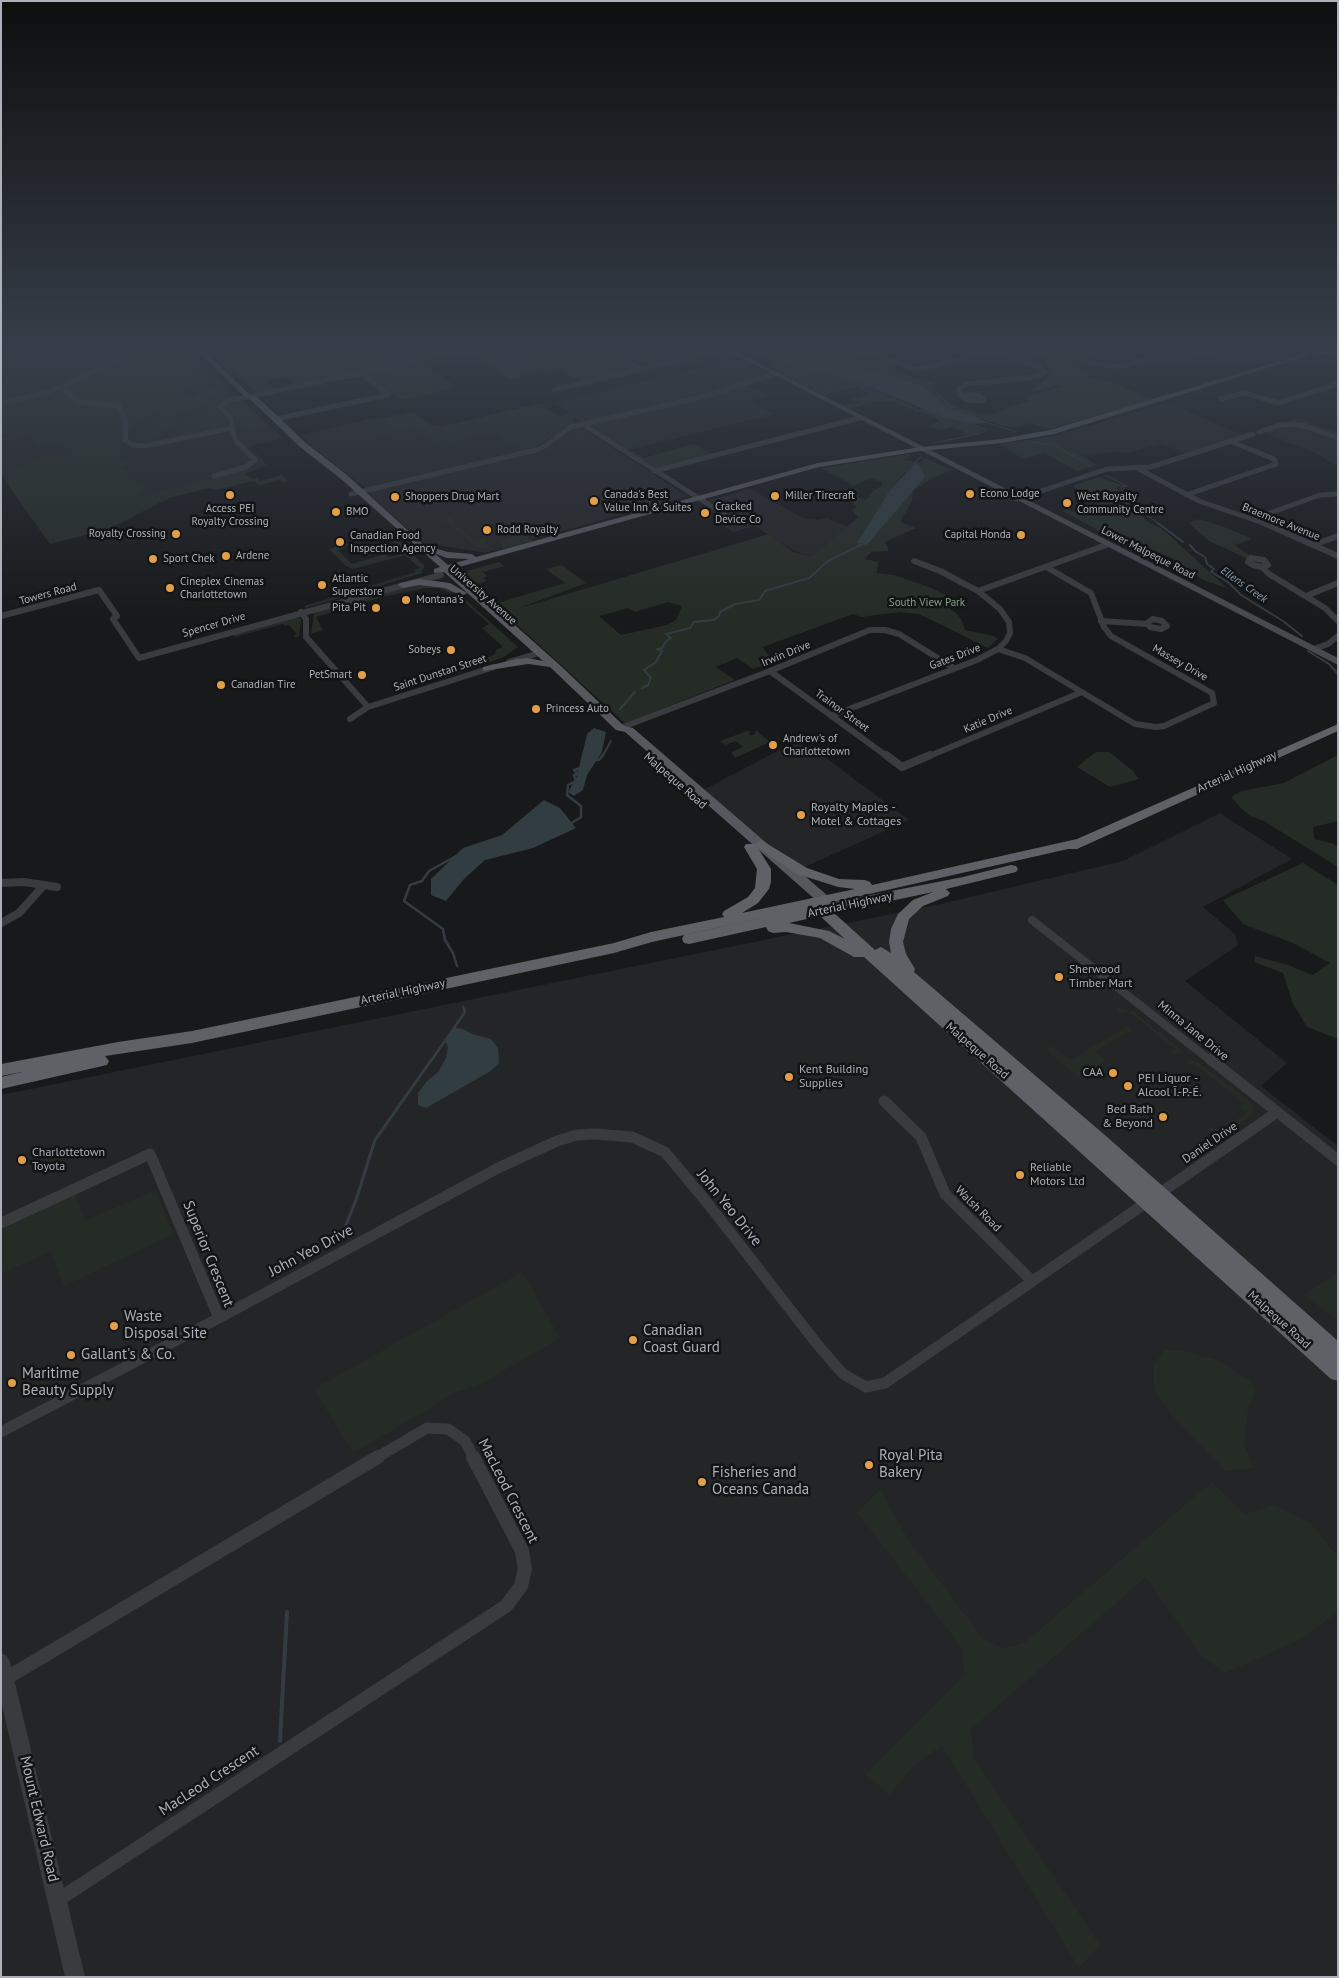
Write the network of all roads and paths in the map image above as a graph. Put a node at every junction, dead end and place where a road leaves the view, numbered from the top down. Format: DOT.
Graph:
graph roads {
  1 [pos="124,438"];
  2 [pos="182,438"];
  3 [pos="235,438"];
  4 [pos="290,438"];
  5 [pos="296,438"];
  6 [pos="556,438"];
  7 [pos="604,438"];
  8 [pos="780,438"];
  9 [pos="900,438"];
  10 [pos="1017,438"];
  11 [pos="1239,438"];
  12 [pos="1230,441"];
  13 [pos="921,449"];
  14 [pos="1136,468"];
  15 [pos="654,470"];
  16 [pos="214,476"];
  17 [pos="355,493"];
  18 [pos="1338,494"];
  19 [pos="1186,495"];
  20 [pos="699,499"];
  21 [pos="1017,499"];
  22 [pos="726,516"];
  23 [pos="1253,518"];
  24 [pos="1338,536"];
  25 [pos="415,541"];
  26 [pos="1106,545"];
  27 [pos="1313,545"];
  28 [pos="497,554"];
  29 [pos="1338,556"];
  30 [pos="914,562"];
  31 [pos="1046,567"];
  32 [pos="1262,567"];
  33 [pos="443,572"];
  34 [pos="1338,583"];
  35 [pos="403,585"];
  36 [pos="978,591"];
  37 [pos="466,596"];
  38 [pos="1306,596"];
  39 [pos="301,612"];
  40 [pos="1,616"];
  41 [pos="1101,621"];
  42 [pos="1338,621"];
  43 [pos="1147,624"];
  44 [pos="1338,636"];
  45 [pos="998,649"];
  46 [pos="1314,649"];
  47 [pos="537,654"];
  48 [pos="139,658"];
  49 [pos="1338,662"];
  50 [pos="547,665"];
  51 [pos="954,668"];
  52 [pos="488,669"];
  53 [pos="770,671"];
  54 [pos="575,685"];
  55 [pos="1082,692"];
  56 [pos="368,707"];
  57 [pos="831,716"];
  58 [pos="350,719"];
  59 [pos="1338,727"];
  60 [pos="620,728"];
  61 [pos="902,767"];
  62 [pos="1081,842"];
  63 [pos="756,845"];
  64 [pos="1014,858"];
  65 [pos="1033,863"];
  66 [pos="1,883"];
  67 [pos="44,885"];
  68 [pos="57,887"];
  69 [pos="823,905"];
  70 [pos="1032,920"];
  71 [pos="1,923"];
  72 [pos="712,934"];
  73 [pos="651,937"];
  74 [pos="614,948"];
  75 [pos="899,982"];
  76 [pos="918,983"];
  77 [pos="192,1037"];
  78 [pos="1,1070"];
  79 [pos="1,1084"];
  80 [pos="884,1101"];
  81 [pos="1276,1113"];
  82 [pos="1338,1160"];
  83 [pos="1153,1198"];
  84 [pos="1,1223"];
  85 [pos="1032,1280"];
  86 [pos="219,1318"];
  87 [pos="1338,1354"];
  88 [pos="1338,1372"];
  89 [pos="1,1432"];
  90 [pos="3,1671"];
  91 [pos="58,1900"];
  92 [pos="75,1977"];
  1 -- 2 [label="street"];
  3 -- 16 [label="street"];
  4 -- 17 [label="main road, University Avenue"];
  5 -- 17 [label="main road, University Avenue"];
  6 -- 17 [label="street"];
  7 -- 15 [label="street"];
  8 -- 15 [label="street"];
  9 -- 13 [label="main road, Lower Malpeque Road"];
  10 -- 13 [label="main road"];
  11 -- 12 [label="street"];
  12 -- 14 [label="street"];
  12 -- 19 [label="street"];
  13 -- 20 [label="main road"];
  13 -- 21 [label="main road, Lower Malpeque Road"];
  14 -- 19 [label="street, Braemore Avenue"];
  14 -- 21 [label="street"];
  15 -- 20 [label="street"];
  17 -- 25 [label="main road, University Avenue"];
  17 -- 33 [label="main road, University Avenue"];
  18 -- 23 [label="street"];
  19 -- 23 [label="street, Braemore Avenue"];
  20 -- 22 [label="street"];
  20 -- 28 [label="main road"];
  20 -- 33 [label="main road"];
  21 -- 26 [label="main road, Lower Malpeque Road"];
  23 -- 27 [label="street, Braemore Avenue"];
  24 -- 27 [label="street"];
  25 -- 28 [label="main road"];
  25 -- 33 [label="main road, University Avenue"];
  26 -- 31 [label="street"];
  26 -- 46 [label="main road, Lower Malpeque Road"];
  27 -- 29 [label="street, Braemore Avenue"];
  28 -- 33 [label="main road"];
  30 -- 36 [label="street, Gates Drive"];
  31 -- 36 [label="street"];
  31 -- 41 [label="street, Massey Drive"];
  32 -- 38 [label="street"];
  33 -- 35 [label="street, Spencer Drive"];
  33 -- 37 [label="main road, University Avenue"];
  33 -- 39 [label="street, Spencer Drive"];
  33 -- 47 [label="main road, Malpeque Road"];
  34 -- 38 [label="street"];
  35 -- 37 [label="main road"];
  35 -- 39 [label="street, Spencer Drive"];
  36 -- 45 [label="street, Gates Drive"];
  37 -- 47 [label="main road, University Avenue"];
  38 -- 42 [label="street"];
  39 -- 48 [label="street, Spencer Drive"];
  39 -- 56 [label="street"];
  40 -- 48 [label="street, Towers Road"];
  41 -- 43 [label="street"];
  41 -- 55 [label="street, Massey Drive"];
  44 -- 46 [label="street"];
  45 -- 51 [label="street, Gates Drive"];
  45 -- 55 [label="street, Massey Drive"];
  46 -- 49 [label="main road, Lower Malpeque Road"];
  47 -- 50 [label="main road, University Avenue"];
  47 -- 52 [label="street, Saint Dunstan Street"];
  47 -- 54 [label="main road, Malpeque Road"];
  50 -- 52 [label="main road"];
  50 -- 54 [label="main road, University Avenue"];
  51 -- 53 [label="street, Irwin Drive"];
  51 -- 57 [label="street, Gates Drive"];
  52 -- 56 [label="street, Saint Dunstan Street"];
  53 -- 57 [label="street, Trainor Street"];
  53 -- 60 [label="street, Irwin Drive"];
  54 -- 60 [label="main road, Malpeque Road"];
  55 -- 61 [label="street, Katie Drive"];
  56 -- 58 [label="street, Saint Dunstan Street"];
  57 -- 61 [label="street, Trainor Street"];
  59 -- 62 [label="highway, Arterial Highway"];
  60 -- 63 [label="main road, Malpeque Road"];
  62 -- 64 [label="highway, Arterial Highway"];
  62 -- 65 [label="highway, Arterial Highway"];
  63 -- 64 [label="highway"];
  63 -- 69 [label="main road, Malpeque Road"];
  63 -- 73 [label="highway"];
  64 -- 69 [label="highway, Arterial Highway"];
  65 -- 69 [label="highway, Arterial Highway"];
  65 -- 76 [label="highway"];
  66 -- 67 [label="street"];
  67 -- 68 [label="street"];
  67 -- 71 [label="street"];
  69 -- 72 [label="highway, Arterial Highway"];
  69 -- 73 [label="highway, Arterial Highway"];
  69 -- 75 [label="highway, Malpeque Road"];
  69 -- 76 [label="highway, Malpeque Road"];
  70 -- 81 [label="street, Minna Jane Drive"];
  72 -- 74 [label="highway, Arterial Highway"];
  72 -- 75 [label="highway"];
  73 -- 74 [label="highway, Arterial Highway"];
  74 -- 77 [label="highway, Arterial Highway"];
  75 -- 83 [label="highway, Malpeque Road"];
  76 -- 83 [label="highway, Malpeque Road"];
  77 -- 78 [label="highway, Arterial Highway"];
  77 -- 79 [label="highway, Arterial Highway"];
  80 -- 85 [label="street, Walsh Road"];
  81 -- 82 [label="street, Minna Jane Drive"];
  81 -- 83 [label="street, Daniel Drive"];
  83 -- 85 [label="street, John Yeo Drive"];
  83 -- 87 [label="highway, Malpeque Road"];
  83 -- 88 [label="highway, Malpeque Road"];
  84 -- 86 [label="street, Superior Crescent"];
  85 -- 86 [label="street, John Yeo Drive"];
  86 -- 89 [label="street, Superior Crescent"];
  90 -- 91 [label="street, Mount Edward Road"];
  90 -- 91 [label="street, MacLeod Crescent"];
  91 -- 92 [label="street, Mount Edward Road"];
}
